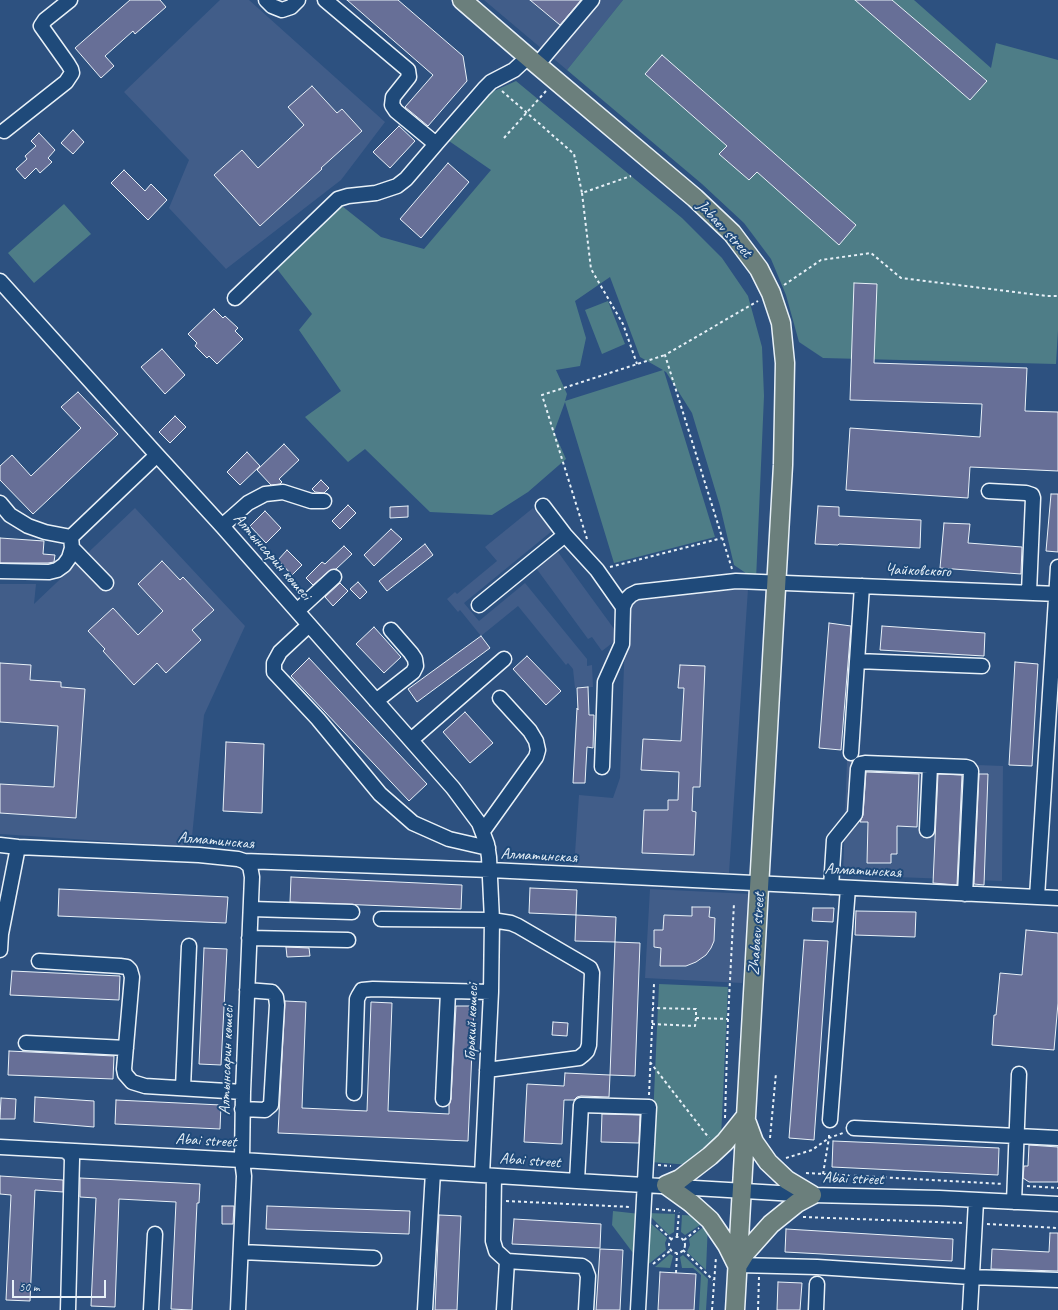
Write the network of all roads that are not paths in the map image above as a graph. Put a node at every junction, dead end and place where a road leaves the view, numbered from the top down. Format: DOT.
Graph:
graph roads {
  1 [pos="266,0"];
  2 [pos="298,0"];
  3 [pos="325,0"];
  4 [pos="462,0"];
  5 [pos="592,0"];
  6 [pos="64,2"];
  7 [pos="532,61"];
  8 [pos="4,131"];
  9 [pos="436,144"];
  10 [pos="0,281"];
  11 [pos="235,298"];
  12 [pos="157,456"];
  13 [pos="989,492"];
  14 [pos="324,501"];
  15 [pos="0,503"];
  16 [pos="543,506"];
  17 [pos="222,526"];
  18 [pos="565,535"];
  19 [pos="71,542"];
  20 [pos="1058,567"];
  21 [pos="0,571"];
  22 [pos="334,577"];
  23 [pos="106,583"];
  24 [pos="777,583"];
  25 [pos="862,586"];
  26 [pos="1028,592"];
  27 [pos="1057,594"];
  28 [pos="479,605"];
  29 [pos="623,607"];
  30 [pos="297,611"];
  31 [pos="309,625"];
  32 [pos="390,630"];
  33 [pos="504,659"];
  34 [pos="857,661"];
  35 [pos="982,666"];
  36 [pos="1054,678"];
  37 [pos="500,698"];
  38 [pos="376,701"];
  39 [pos="411,740"];
  40 [pos="851,753"];
  41 [pos="930,766"];
  42 [pos="602,767"];
  43 [pos="927,830"];
  44 [pos="483,831"];
  45 [pos="0,844"];
  46 [pos="18,847"];
  47 [pos="488,848"];
  48 [pos="244,861"];
  49 [pos="490,870"];
  50 [pos="760,883"];
  51 [pos="831,887"];
  52 [pos="848,888"];
  53 [pos="965,894"];
  54 [pos="1037,897"];
  55 [pos="1058,898"];
  56 [pos="251,909"];
  57 [pos="352,912"];
  58 [pos="381,919"];
  59 [pos="492,920"];
  60 [pos="249,938"];
  61 [pos="348,940"];
  62 [pos="189,946"];
  63 [pos="0,950"];
  64 [pos="39,960"];
  65 [pos="247,990"];
  66 [pos="448,992"];
  67 [pos="490,992"];
  68 [pos="26,1043"];
  69 [pos="126,1048"];
  70 [pos="487,1070"];
  71 [pos="1019,1074"];
  72 [pos="182,1088"];
  73 [pos="243,1092"];
  74 [pos="354,1093"];
  75 [pos="443,1099"];
  76 [pos="242,1109"];
  77 [pos="745,1117"];
  78 [pos="830,1120"];
  79 [pos="854,1128"];
  80 [pos="1017,1136"];
  81 [pos="1058,1138"];
  82 [pos="0,1147"];
  83 [pos="73,1154"];
  84 [pos="242,1160"];
  85 [pos="433,1172"];
  86 [pos="488,1175"];
  87 [pos="577,1181"];
  88 [pos="645,1184"];
  89 [pos="666,1186"];
  90 [pos="742,1191"];
  91 [pos="812,1195"];
  92 [pos="976,1200"];
  93 [pos="1014,1202"];
  94 [pos="1058,1204"];
  95 [pos="155,1234"];
  96 [pos="241,1252"];
  97 [pos="374,1258"];
  98 [pos="507,1261"];
  99 [pos="738,1265"];
  100 [pos="971,1277"];
  101 [pos="1058,1280"];
  102 [pos="817,1284"];
  103 [pos="68,1310"];
  104 [pos="151,1310"];
  105 [pos="238,1310"];
  106 [pos="425,1310"];
  107 [pos="504,1310"];
  108 [pos="586,1310"];
  109 [pos="638,1310"];
  110 [pos="735,1310"];
  111 [pos="816,1310"];
  112 [pos="970,1310"];
  1 -- 2 [label="street"];
  3 -- 9 [label="street"];
  4 -- 7 [label="main road, Jabaev street"];
  5 -- 7 [label="street"];
  6 -- 8 [label="street"];
  7 -- 9 [label="street"];
  7 -- 24 [label="main road, Jabaev street"];
  9 -- 11 [label="street"];
  10 -- 12 [label="street, Алтынсарин көшесі"];
  12 -- 17 [label="street, Алтынсарин көшесі"];
  12 -- 19 [label="street"];
  13 -- 26 [label="street"];
  14 -- 17 [label="street"];
  15 -- 19 [label="street"];
  16 -- 18 [label="street"];
  17 -- 30 [label="street, Алтынсарин көшесі"];
  18 -- 28 [label="street"];
  18 -- 29 [label="street"];
  19 -- 21 [label="street"];
  19 -- 23 [label="street"];
  20 -- 27 [label="street"];
  22 -- 30 [label="street"];
  24 -- 25 [label="street, Чайковского"];
  24 -- 29 [label="street, Чайковского"];
  24 -- 50 [label="main road, Zhabaev street"];
  25 -- 26 [label="street, Чайковского"];
  25 -- 34 [label="street"];
  26 -- 27 [label="street, Чайковского"];
  27 -- 36 [label="street"];
  29 -- 42 [label="street"];
  30 -- 31 [label="street, Алтынсарин көшесі"];
  31 -- 38 [label="street, Алтынсарин көшесі"];
  31 -- 47 [label="street"];
  32 -- 38 [label="street"];
  33 -- 39 [label="street"];
  34 -- 35 [label="street"];
  34 -- 40 [label="street"];
  36 -- 54 [label="street"];
  37 -- 44 [label="street"];
  38 -- 39 [label="street, Алтынсарин көшесі"];
  39 -- 44 [label="street, Алтынсарин көшесі"];
  41 -- 43 [label="street"];
  41 -- 51 [label="street"];
  41 -- 53 [label="street"];
  44 -- 47 [label="street, Алтынсарин көшесі"];
  45 -- 46 [label="street, Алматинская"];
  46 -- 48 [label="street, Алматинская"];
  46 -- 63 [label="street"];
  47 -- 49 [label="street, Алтынсарин көшесі"];
  48 -- 49 [label="street, Алматинская"];
  48 -- 56 [label="street, Алтынсарин көшесі"];
  49 -- 50 [label="street, Алматинская"];
  49 -- 59 [label="street, Горький көшесі"];
  50 -- 51 [label="street, Алматинская"];
  50 -- 77 [label="main road, Zhabaev street"];
  51 -- 52 [label="street, Алматинская"];
  52 -- 53 [label="street, Алматинская"];
  52 -- 78 [label="street"];
  53 -- 54 [label="street, Алматинская"];
  54 -- 55 [label="street, Алматинская"];
  56 -- 57 [label="street"];
  56 -- 60 [label="street, Алтынсарин көшесі"];
  58 -- 59 [label="street"];
  59 -- 67 [label="street, Горький көшесі"];
  59 -- 70 [label="street"];
  60 -- 61 [label="street"];
  60 -- 65 [label="street, Алтынсарин көшесі"];
  62 -- 72 [label="street"];
  64 -- 69 [label="street"];
  65 -- 73 [label="street, Алтынсарин көшесі"];
  65 -- 76 [label="street"];
  66 -- 67 [label="street"];
  66 -- 74 [label="street"];
  66 -- 75 [label="street"];
  67 -- 70 [label="street, Горький көшесі"];
  68 -- 69 [label="street"];
  69 -- 72 [label="street"];
  70 -- 86 [label="street, Горький көшесі"];
  71 -- 80 [label="street"];
  72 -- 73 [label="street"];
  73 -- 76 [label="street, Алтынсарин көшесі"];
  76 -- 84 [label="street, Алтынсарин көшесі"];
  77 -- 89 [label="main road"];
  77 -- 90 [label="main road, Zhabaev street"];
  77 -- 91 [label="main road"];
  79 -- 80 [label="street"];
  80 -- 81 [label="street"];
  80 -- 93 [label="street"];
  82 -- 83 [label="street, Abai street"];
  83 -- 84 [label="street, Abai street"];
  83 -- 103 [label="street"];
  84 -- 85 [label="street, Abai street"];
  84 -- 96 [label="street, Алтынсарин көшесі"];
  85 -- 86 [label="street, Abai street"];
  85 -- 106 [label="street"];
  86 -- 87 [label="street, Abai street"];
  86 -- 98 [label="street, Горький көшесі"];
  87 -- 88 [label="street, Abai street"];
  87 -- 88 [label="street"];
  88 -- 89 [label="street, Abai street"];
  88 -- 109 [label="street"];
  89 -- 90 [label="street, Abai street"];
  89 -- 99 [label="main road"];
  90 -- 91 [label="street, Abai street"];
  90 -- 99 [label="main road, Zhabaev street"];
  91 -- 92 [label="street, Abai street"];
  91 -- 99 [label="main road"];
  92 -- 93 [label="street, Abai street"];
  92 -- 100 [label="street"];
  93 -- 94 [label="street, Abai street"];
  95 -- 104 [label="street"];
  96 -- 97 [label="street"];
  96 -- 105 [label="street, Алтынсарин көшесі"];
  98 -- 107 [label="street"];
  98 -- 108 [label="street"];
  99 -- 100 [label="street"];
  99 -- 110 [label="main road, Zhabaev street"];
  100 -- 101 [label="street"];
  100 -- 112 [label="street"];
  102 -- 111 [label="street"];
}
